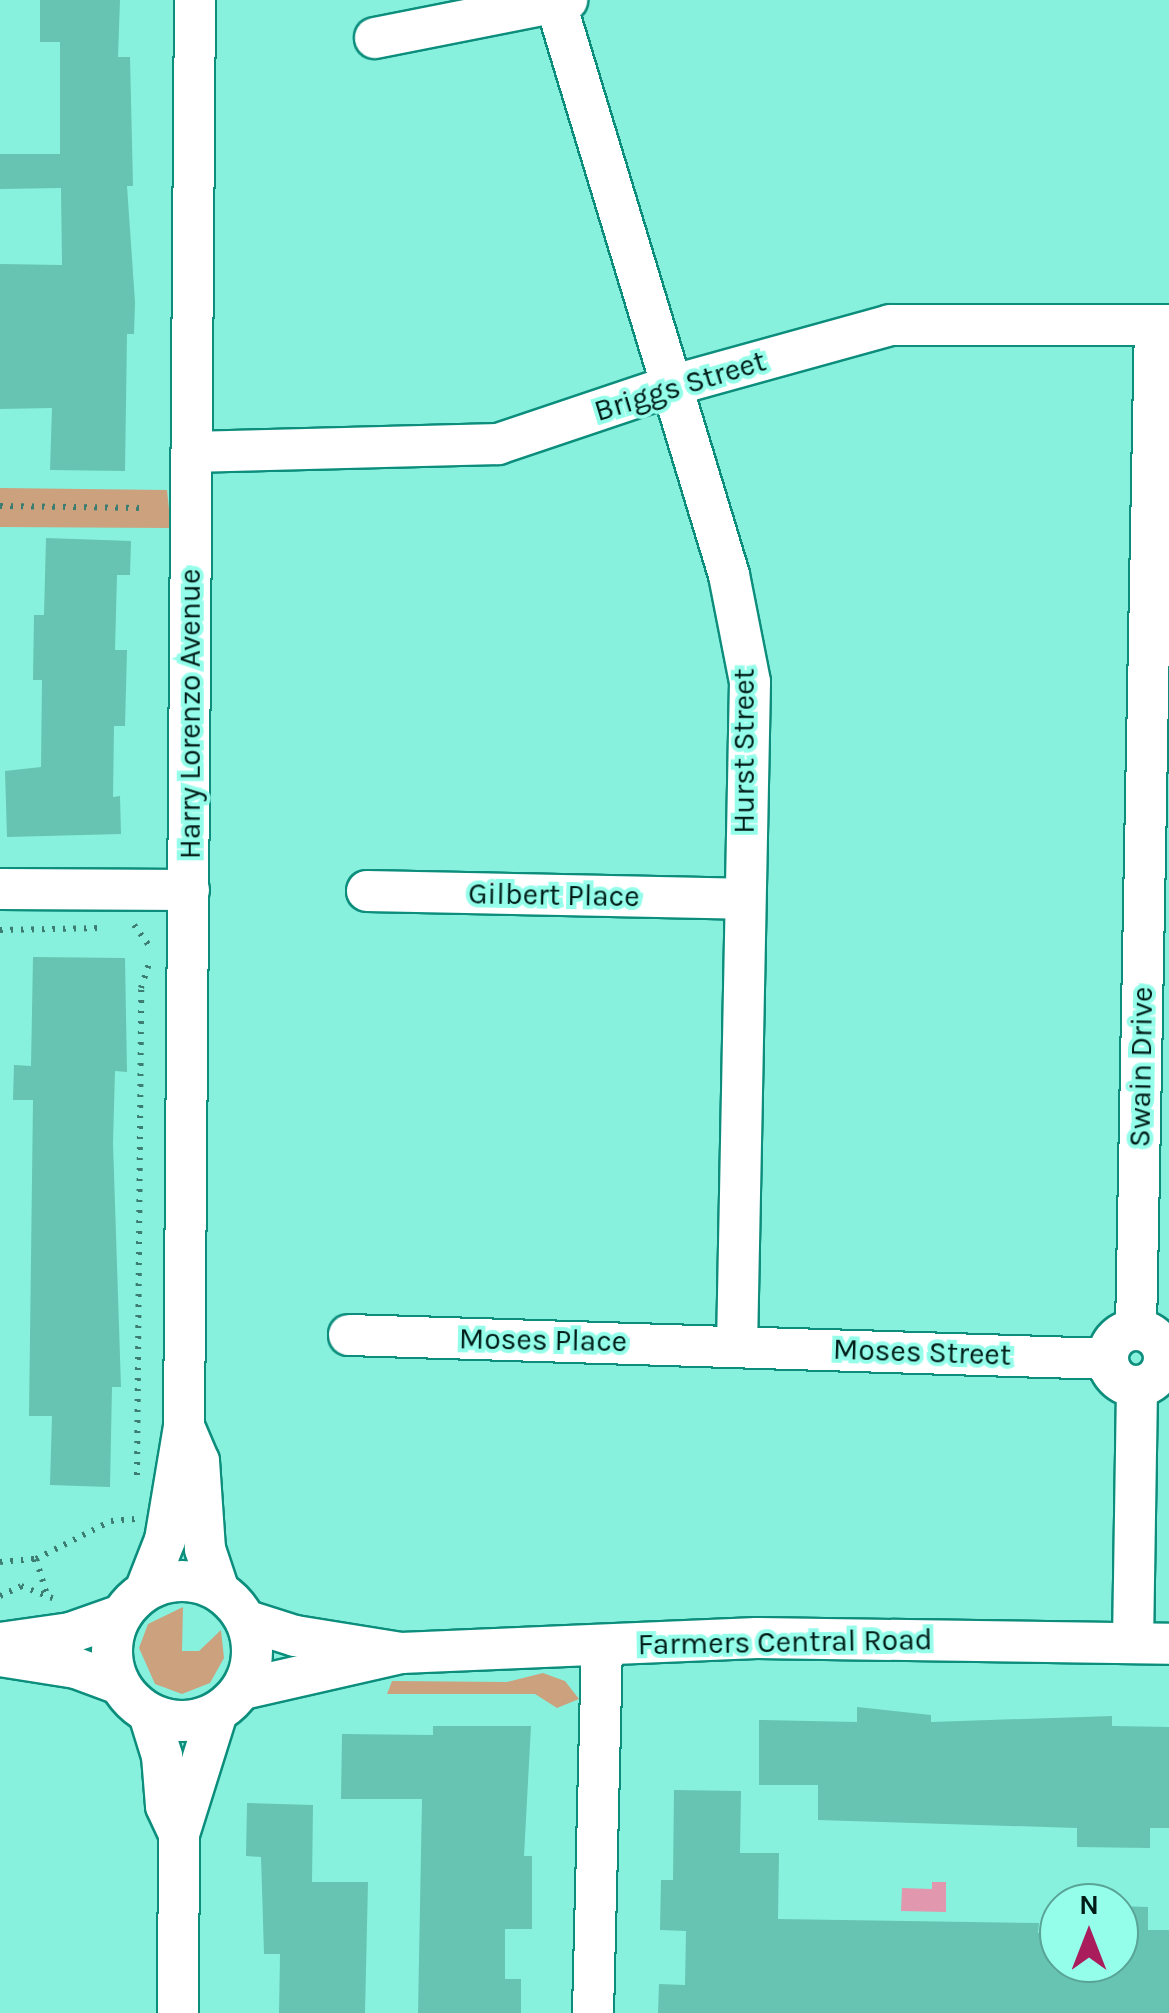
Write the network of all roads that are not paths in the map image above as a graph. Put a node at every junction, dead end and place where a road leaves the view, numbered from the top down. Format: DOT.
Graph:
graph roads {
  1 [pos="195,0"];
  2 [pos="562,2"];
  3 [pos="375,38"];
  4 [pos="1162,325"];
  5 [pos="667,387"];
  6 [pos="192,452"];
  7 [pos="0,890"];
  8 [pos="189,890"];
  9 [pos="367,892"];
  10 [pos="742,899"];
  11 [pos="1136,1330"];
  12 [pos="349,1336"];
  13 [pos="738,1345"];
  14 [pos="1107,1359"];
  15 [pos="1157,1371"];
  16 [pos="184,1427"];
  17 [pos="133,1603"];
  18 [pos="232,1606"];
  19 [pos="0,1643"];
  20 [pos="1151,1643"];
  21 [pos="602,1646"];
  22 [pos="401,1653"];
  23 [pos="0,1656"];
  24 [pos="118,1684"];
  25 [pos="230,1701"];
  26 [pos="149,1714"];
  27 [pos="179,1834"];
  28 [pos="178,2013"];
  29 [pos="593,2013"];
  1 -- 6 [label="street, Harry Lorenzo Avenue"];
  2 -- 3 [label="street"];
  2 -- 5 [label="street, Hurst Street"];
  4 -- 5 [label="street, Briggs Street"];
  4 -- 11 [label="street, Swain Drive"];
  5 -- 6 [label="street, Briggs Street"];
  5 -- 10 [label="street, Hurst Street"];
  6 -- 8 [label="street, Harry Lorenzo Avenue"];
  7 -- 8 [label="street"];
  8 -- 16 [label="street, Harry Lorenzo Avenue"];
  9 -- 10 [label="street, Gilbert Place"];
  10 -- 13 [label="street, Hurst Street"];
  11 -- 14 [label="street"];
  11 -- 15 [label="street"];
  12 -- 13 [label="street, Moses Place"];
  13 -- 14 [label="street, Moses Street"];
  14 -- 15 [label="street"];
  15 -- 20 [label="street"];
  16 -- 17 [label="street, Harry Lorenzo Avenue"];
  16 -- 18 [label="street, Harry Lorenzo Avenue"];
  17 -- 18 [label="street"];
  17 -- 19 [label="street"];
  17 -- 24 [label="street"];
  18 -- 22 [label="street, Farmers Central Road"];
  18 -- 25 [label="street"];
  20 -- 21 [label="street, Farmers Central Road"];
  21 -- 22 [label="street, Farmers Central Road"];
  21 -- 29 [label="street"];
  22 -- 25 [label="street, Farmers Central Road"];
  23 -- 24 [label="street"];
  24 -- 26 [label="street"];
  25 -- 26 [label="street"];
  25 -- 27 [label="street"];
  26 -- 27 [label="street"];
  27 -- 28 [label="street"];
}
